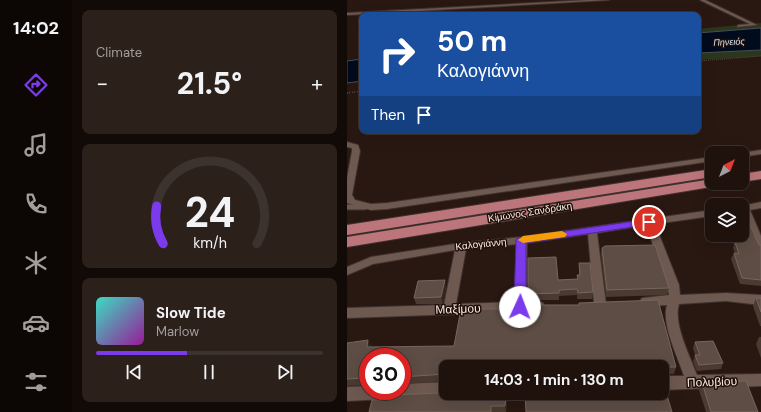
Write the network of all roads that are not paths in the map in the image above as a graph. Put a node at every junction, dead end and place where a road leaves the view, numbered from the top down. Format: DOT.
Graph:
graph roads {
  1 [pos="575,0"];
  2 [pos="607,0"];
  3 [pos="702,0"];
  4 [pos="582,1"];
  5 [pos="383,12"];
  6 [pos="359,13"];
  7 [pos="347,14"];
  8 [pos="761,24"];
  9 [pos="755,25"];
  10 [pos="738,26"];
  11 [pos="347,144"];
  12 [pos="761,152"];
  13 [pos="749,154"];
  14 [pos="705,160"];
  15 [pos="761,165"];
  16 [pos="749,167"];
  17 [pos="705,174"];
  18 [pos="761,175"];
  19 [pos="749,177"];
  20 [pos="705,184"];
  21 [pos="761,205"];
  22 [pos="347,206"];
  23 [pos="366,206"];
  24 [pos="749,208"];
  25 [pos="705,214"];
  26 [pos="649,222"];
  27 [pos="749,222"];
  28 [pos="347,230"];
  29 [pos="592,230"];
  30 [pos="521,240"];
  31 [pos="347,242"];
  32 [pos="461,246"];
  33 [pos="761,247"];
  34 [pos="347,271"];
  35 [pos="675,300"];
  36 [pos="761,300"];
  37 [pos="637,302"];
  38 [pos="615,303"];
  39 [pos="600,304"];
  40 [pos="585,305"];
  41 [pos="549,306"];
  42 [pos="520,307"];
  43 [pos="449,310"];
  44 [pos="347,313"];
  45 [pos="761,380"];
  46 [pos="693,382"];
  47 [pos="669,383"];
  48 [pos="439,389"];
  49 [pos="347,394"];
  1 -- 4 [label="lane"];
  2 -- 4 [label="street"];
  3 -- 9 [label="street"];
  4 -- 5 [label="street"];
  6 -- 7 [label="street"];
  8 -- 9 [label="street"];
  9 -- 10 [label="street"];
  11 -- 23 [label="street"];
  12 -- 13 [label="street"];
  14 -- 23 [label="street"];
  15 -- 16 [label="highway"];
  17 -- 28 [label="highway, Κίμωνος Σανδράκη"];
  18 -- 19 [label="highway"];
  20 -- 31 [label="highway, Κίμωνος Σανδράκη"];
  21 -- 24 [label="street"];
  22 -- 23 [label="lane"];
  25 -- 26 [label="street, Καλογιάννη"];
  26 -- 29 [label="street, Καλογιάννη"];
  26 -- 35 [label="street"];
  27 -- 33 [label="street"];
  29 -- 30 [label="street, Καλογιάννη"];
  29 -- 39 [label="street"];
  30 -- 32 [label="street, Καλογιάννη"];
  30 -- 42 [label="street"];
  32 -- 34 [label="street, Καλογιάννη"];
  32 -- 43 [label="street"];
  35 -- 36 [label="street"];
  35 -- 37 [label="street"];
  35 -- 46 [label="street"];
  38 -- 39 [label="street"];
  39 -- 40 [label="street"];
  41 -- 42 [label="street, Μαξίμου"];
  42 -- 43 [label="street, Μαξίμου"];
  43 -- 44 [label="street, Μαξίμου"];
  45 -- 46 [label="street, Πολυβίου"];
  46 -- 47 [label="street, Πολυβίου"];
  48 -- 49 [label="street"];
}
